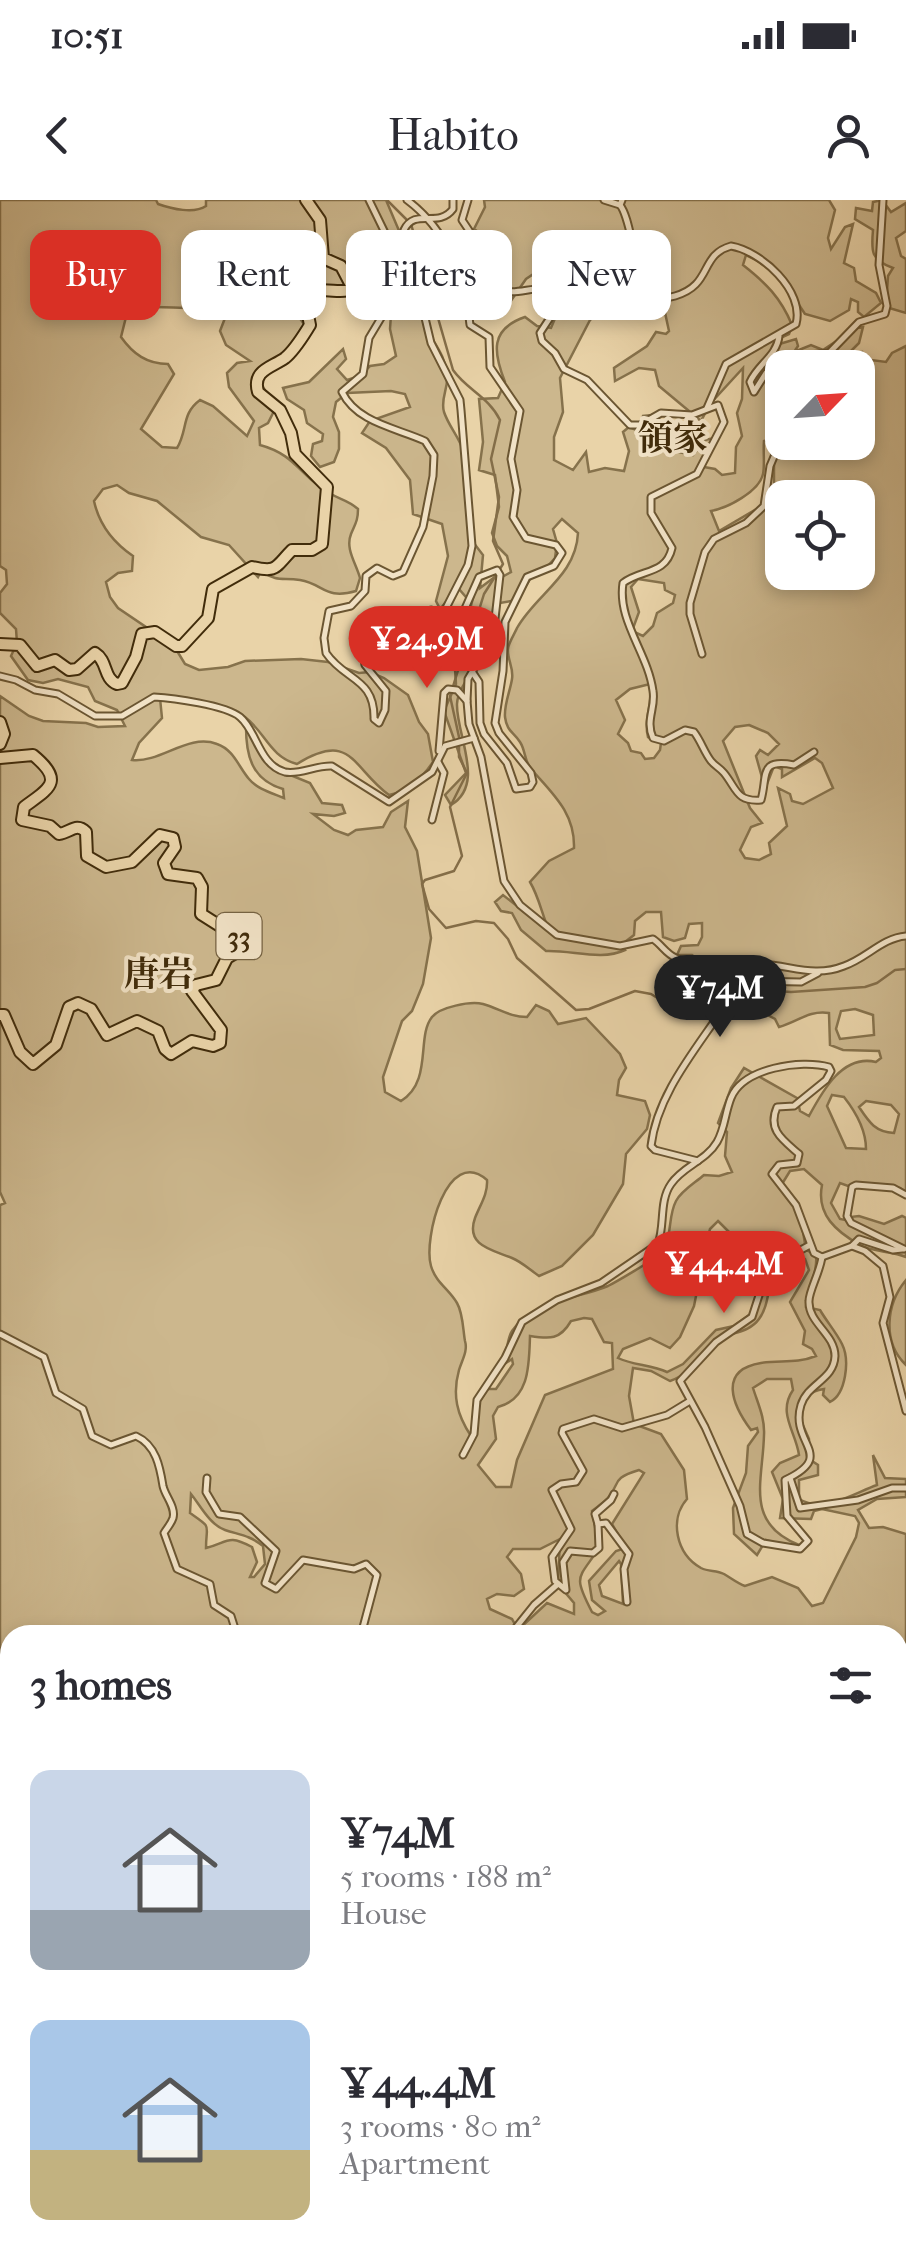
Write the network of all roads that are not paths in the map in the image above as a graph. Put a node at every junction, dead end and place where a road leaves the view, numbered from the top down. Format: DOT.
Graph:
graph roads {
  1 [pos="306,200"];
  2 [pos="369,200"];
  3 [pos="407,200"];
  4 [pos="453,200"];
  5 [pos="468,200"];
  6 [pos="604,200"];
  7 [pos="883,200"];
  8 [pos="621,202"];
  9 [pos="432,220"];
  10 [pos="779,336"];
  11 [pos="774,350"];
  12 [pos="832,350"];
  13 [pos="765,362"];
  14 [pos="765,378"];
  15 [pos="707,410"];
  16 [pos="773,460"];
  17 [pos="450,621"];
  18 [pos="0,644"];
  19 [pos="702,654"];
  20 [pos="473,673"];
  21 [pos="0,676"];
  22 [pos="467,701"];
  23 [pos="0,722"];
  24 [pos="472,739"];
  25 [pos="0,744"];
  26 [pos="814,752"];
  27 [pos="0,758"];
  28 [pos="438,761"];
  29 [pos="432,820"];
  30 [pos="906,936"];
  31 [pos="820,972"];
  32 [pos="0,1015"];
  33 [pos="701,1160"];
  34 [pos="906,1195"];
  35 [pos="810,1244"];
  36 [pos="852,1246"];
  37 [pos="905,1249"];
  38 [pos="822,1258"];
  39 [pos="0,1334"];
  40 [pos="690,1401"];
  41 [pos="906,1411"];
  42 [pos="463,1455"];
  43 [pos="208,1478"];
  44 [pos="790,1478"];
  45 [pos="906,1488"];
  46 [pos="614,1494"];
  47 [pos="598,1524"];
  48 [pos="558,1584"];
  49 [pos="627,1602"];
  50 [pos="234,1625"];
  51 [pos="364,1625"];
  52 [pos="518,1625"];
  1 -- 18 [label="main road"];
  2 -- 17 [label="street"];
  3 -- 9 [label="street"];
  4 -- 9 [label="street"];
  5 -- 15 [label="street"];
  6 -- 8 [label="street"];
  7 -- 12 [label="street"];
  8 -- 10 [label="street"];
  9 -- 17 [label="street"];
  9 -- 20 [label="street"];
  10 -- 11 [label="street"];
  10 -- 15 [label="street"];
  13 -- 14 [label="street"];
  15 -- 26 [label="street"];
  16 -- 19 [label="street"];
  17 -- 20 [label="street"];
  20 -- 22 [label="street"];
  21 -- 28 [label="street"];
  22 -- 24 [label="street"];
  22 -- 28 [label="street"];
  23 -- 25 [label="main road"];
  24 -- 28 [label="street"];
  24 -- 31 [label="street"];
  27 -- 32 [label="main road, 33"];
  28 -- 29 [label="street"];
  30 -- 31 [label="street"];
  31 -- 33 [label="street"];
  33 -- 35 [label="street"];
  33 -- 42 [label="street"];
  34 -- 37 [label="street"];
  35 -- 38 [label="street"];
  35 -- 40 [label="street"];
  36 -- 37 [label="street"];
  36 -- 38 [label="street"];
  36 -- 41 [label="street"];
  38 -- 44 [label="street"];
  39 -- 50 [label="street"];
  40 -- 44 [label="street"];
  40 -- 48 [label="street"];
  43 -- 51 [label="street"];
  44 -- 45 [label="street"];
  46 -- 47 [label="street"];
  47 -- 48 [label="street"];
  47 -- 49 [label="street"];
  48 -- 52 [label="street"];
}
